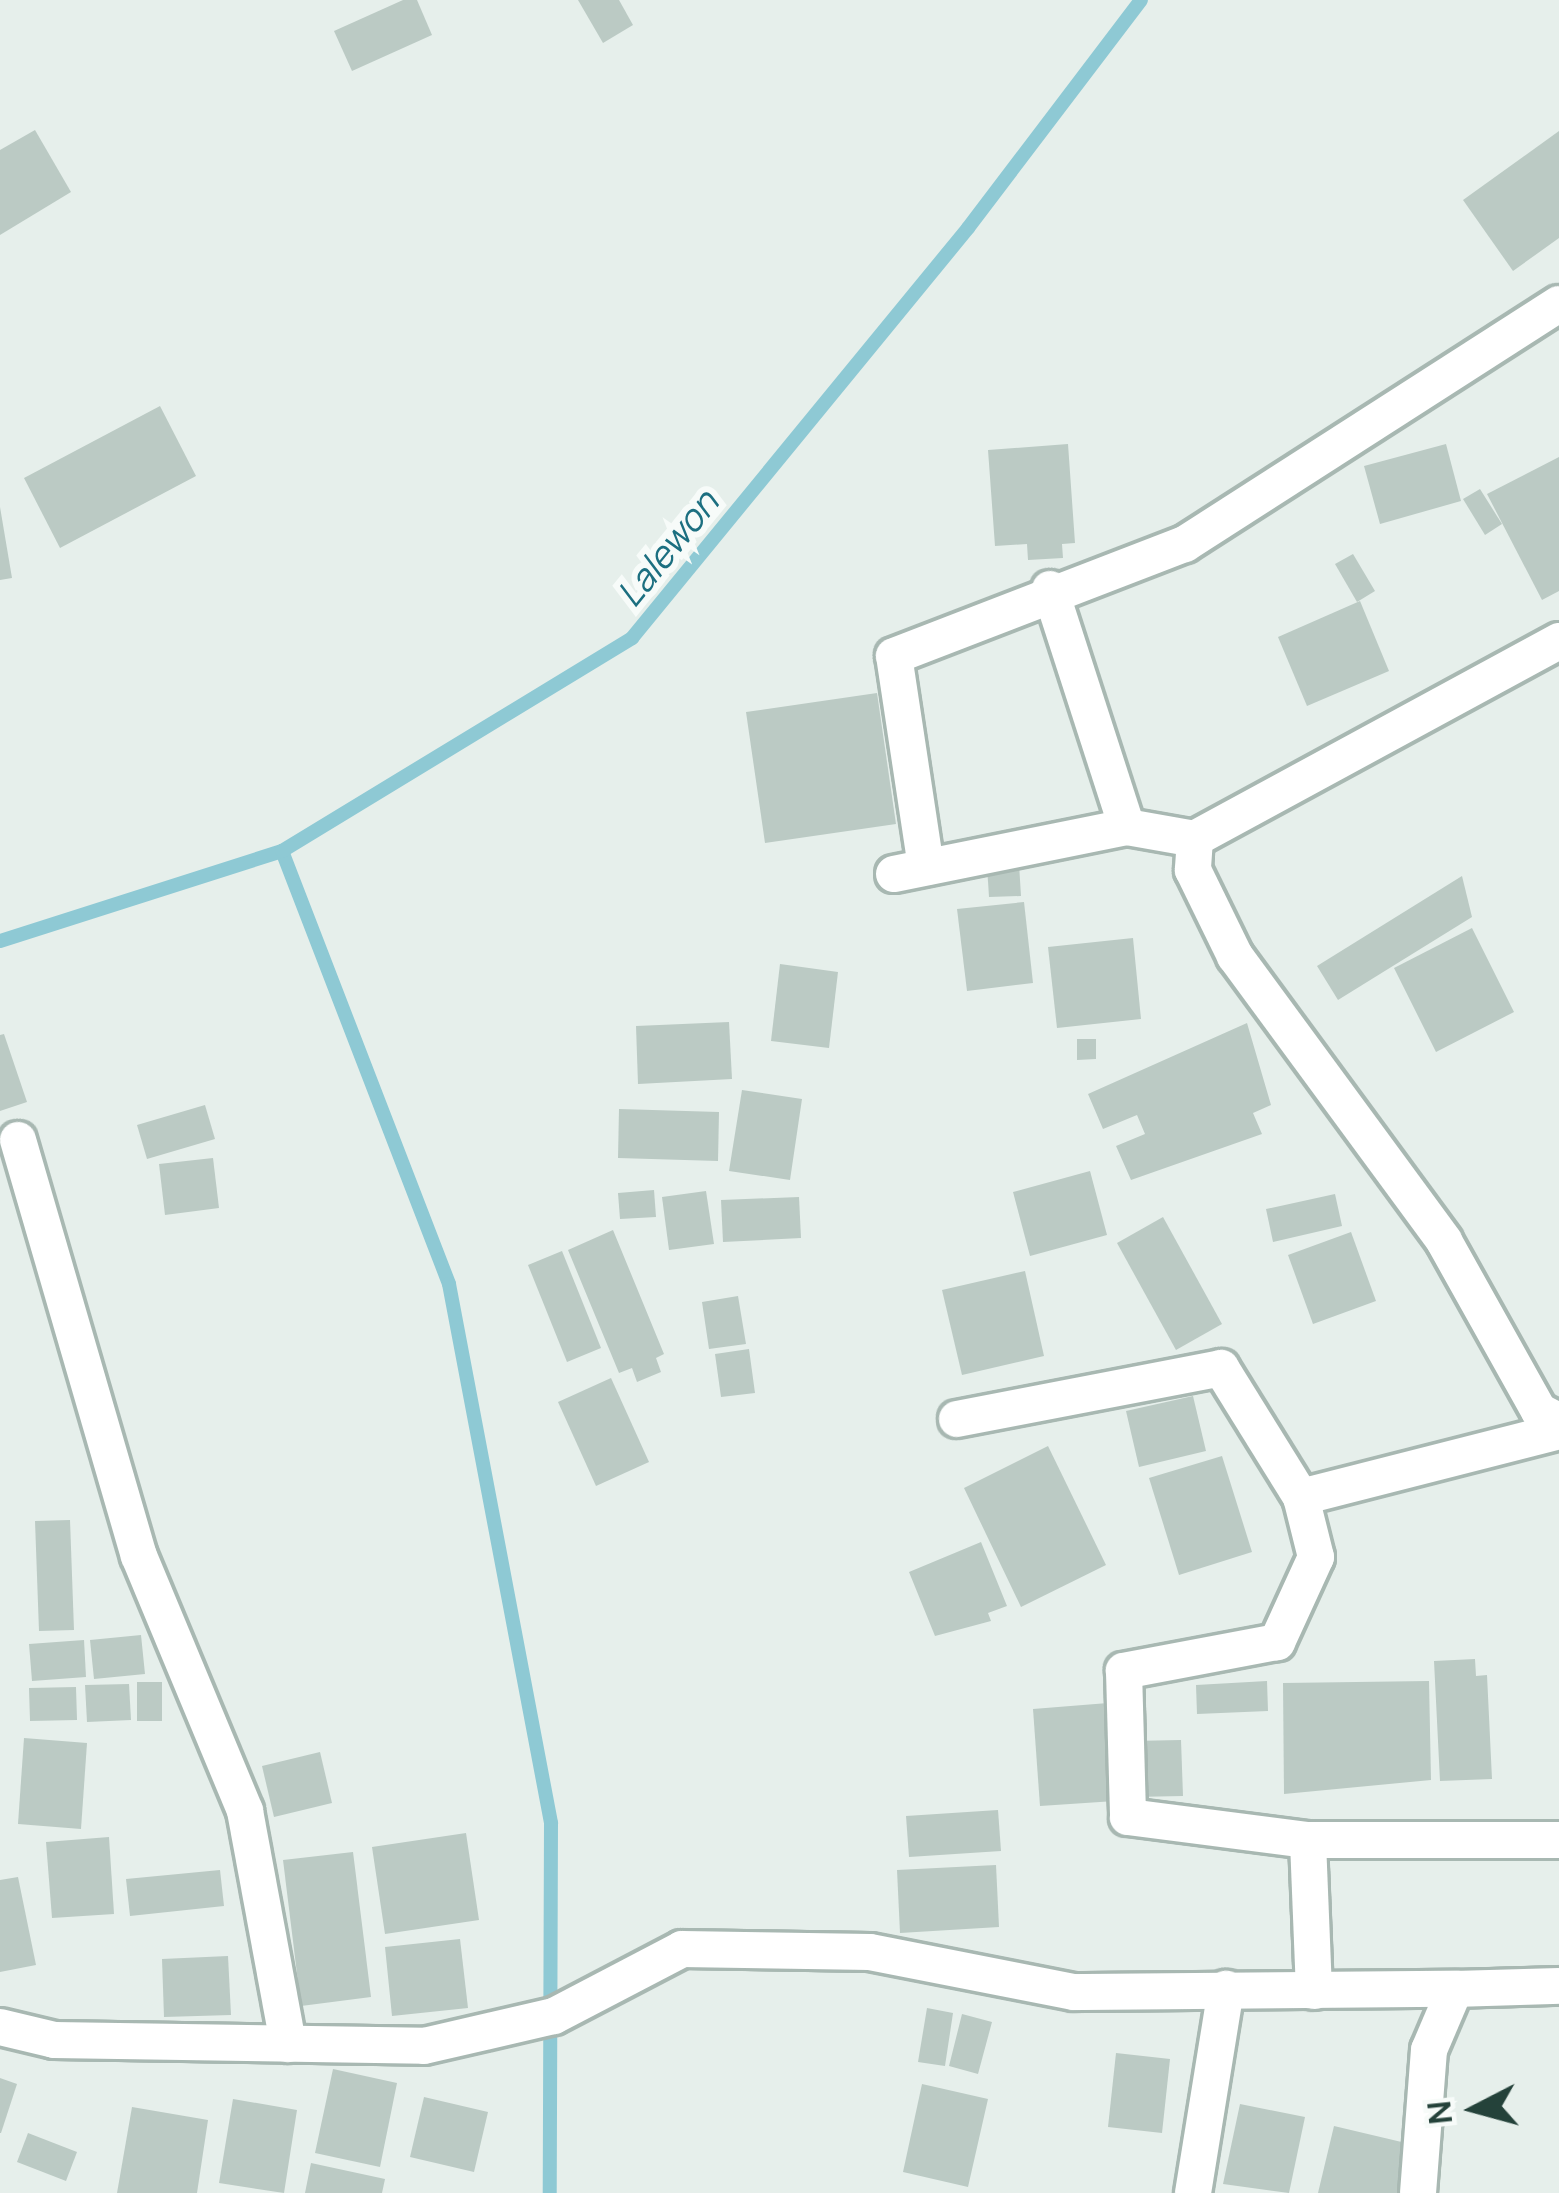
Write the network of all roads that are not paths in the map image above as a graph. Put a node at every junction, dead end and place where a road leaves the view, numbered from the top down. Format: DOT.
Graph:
graph roads {
  1 [pos="1559,304"];
  2 [pos="1050,589"];
  3 [pos="1559,641"];
  4 [pos="1127,827"];
  5 [pos="1195,839"];
  6 [pos="18,1140"];
  7 [pos="957,1419"];
  8 [pos="1559,1421"];
  9 [pos="1559,1431"];
  10 [pos="1301,1497"];
  11 [pos="1308,1840"];
  12 [pos="1559,1840"];
  13 [pos="1559,1986"];
  14 [pos="1226,1989"];
  15 [pos="1455,1989"];
  16 [pos="1314,1990"];
  17 [pos="0,2027"];
  18 [pos="288,2044"];
  19 [pos="1193,2193"];
  20 [pos="1418,2193"];
  1 -- 2 [label="street"];
  2 -- 4 [label="street"];
  2 -- 4 [label="street"];
  3 -- 5 [label="street"];
  4 -- 5 [label="street"];
  5 -- 8 [label="street"];
  6 -- 18 [label="street"];
  7 -- 10 [label="street"];
  9 -- 10 [label="street"];
  10 -- 11 [label="street"];
  11 -- 12 [label="street"];
  11 -- 16 [label="street"];
  13 -- 15 [label="street"];
  14 -- 16 [label="street"];
  14 -- 18 [label="street"];
  14 -- 19 [label="street"];
  15 -- 16 [label="street"];
  15 -- 20 [label="street"];
  17 -- 18 [label="street"];
}
